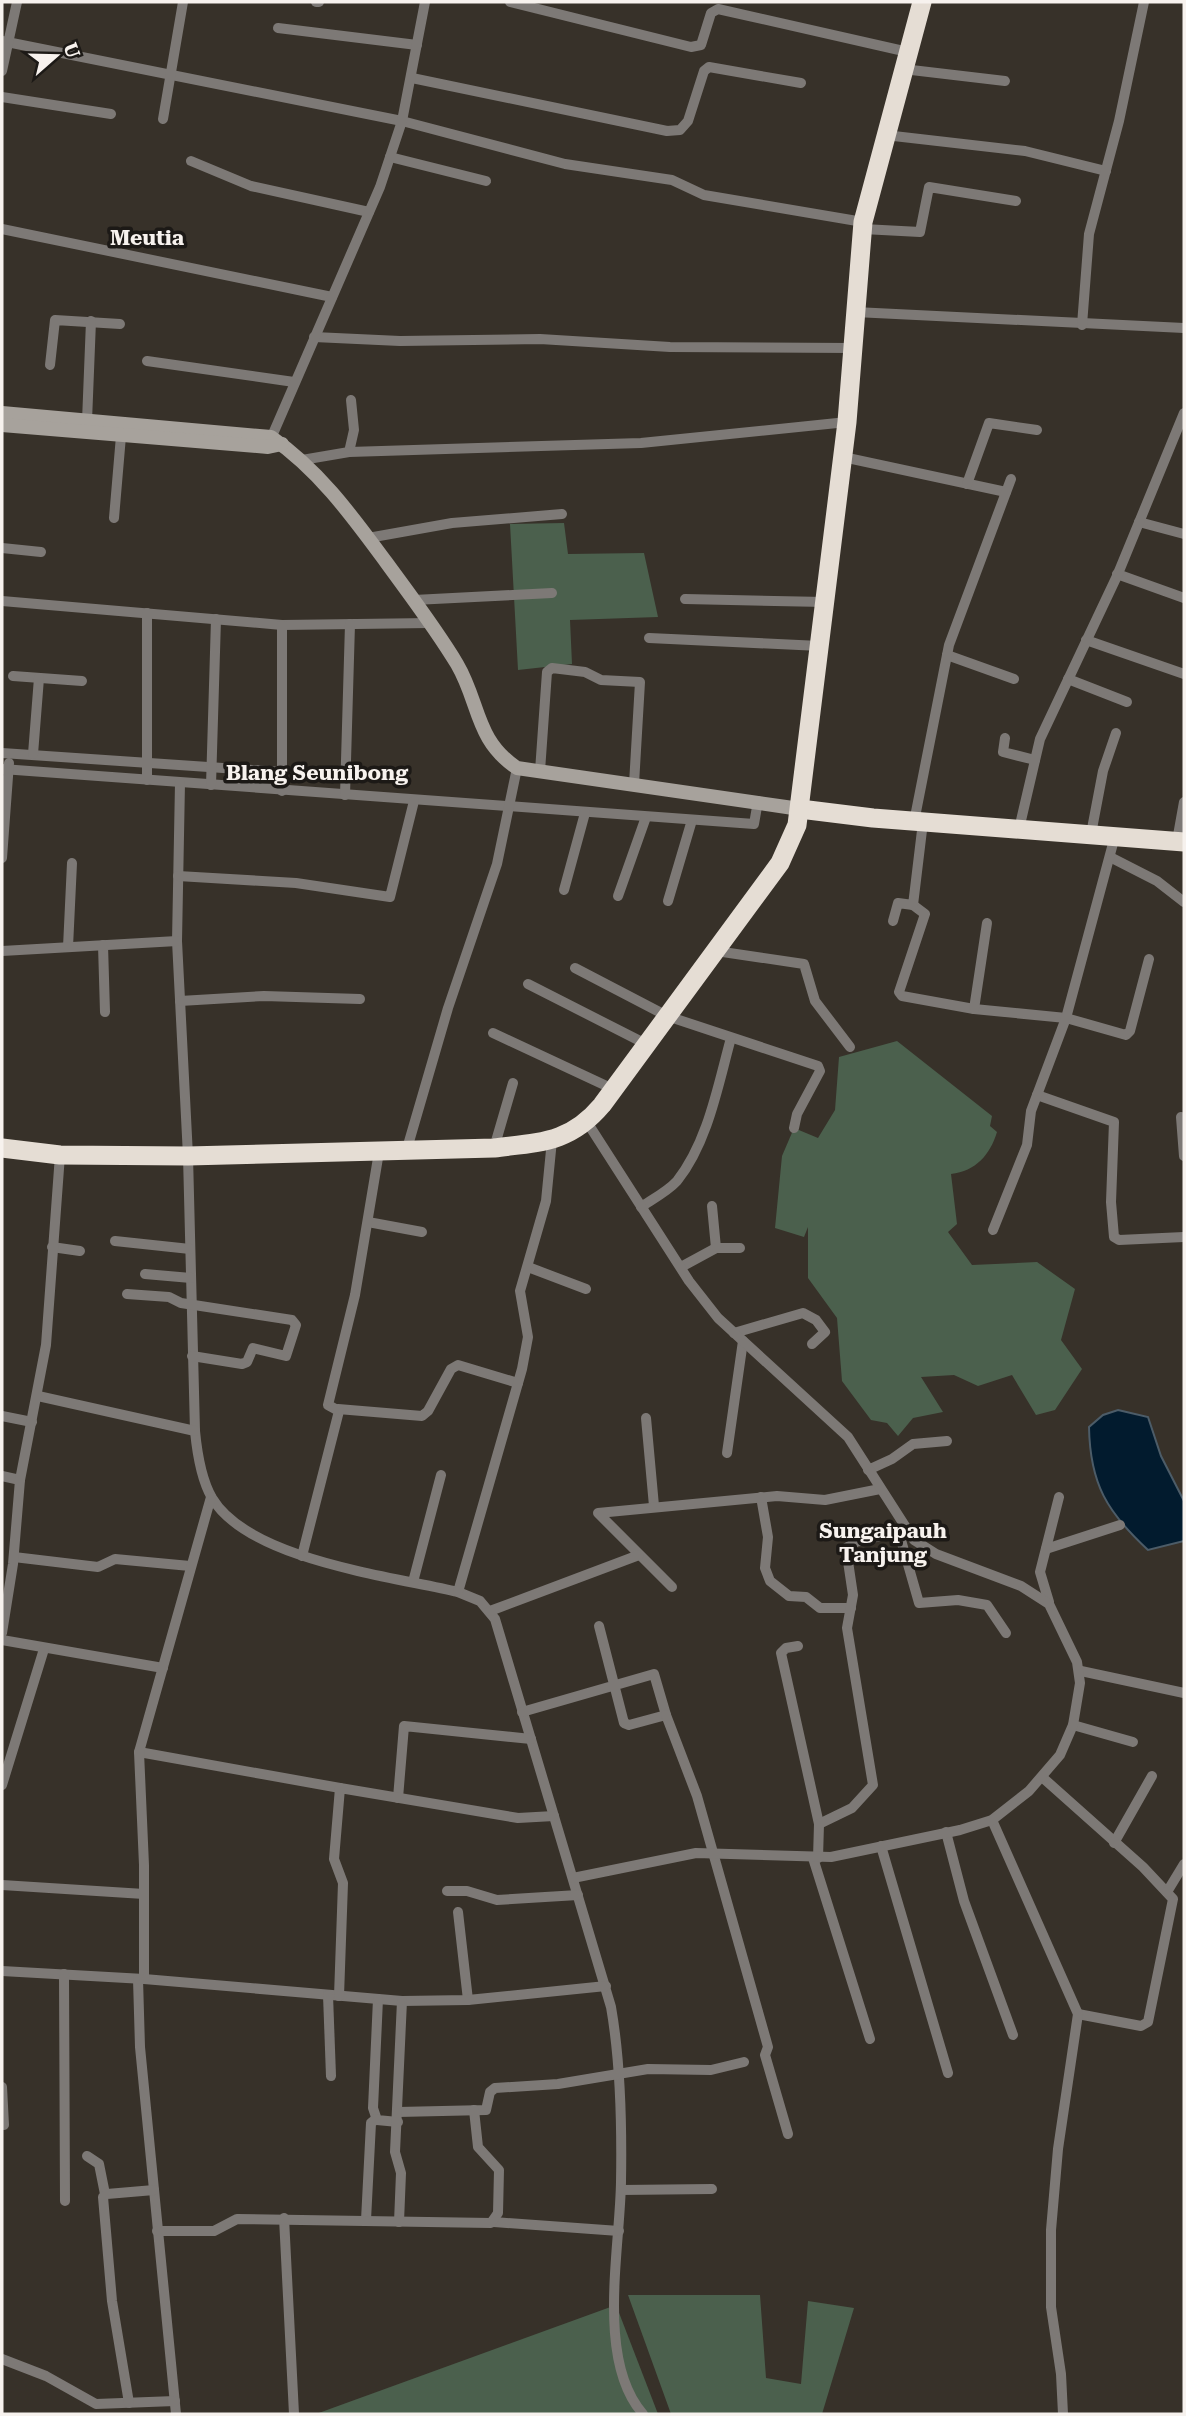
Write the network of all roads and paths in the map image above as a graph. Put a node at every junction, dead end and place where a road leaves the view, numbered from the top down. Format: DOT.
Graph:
graph roads {
  1 [pos="18,2"];
  2 [pos="183,2"];
  3 [pos="425,2"];
  4 [pos="510,2"];
  5 [pos="922,2"];
  6 [pos="1144,2"];
  7 [pos="278,28"];
  8 [pos="5,41"];
  9 [pos="417,45"];
  10 [pos="906,60"];
  11 [pos="2,71"];
  12 [pos="170,72"];
  13 [pos="412,78"];
  14 [pos="1005,81"];
  15 [pos="801,83"];
  16 [pos="2,97"];
  17 [pos="111,114"];
  18 [pos="163,119"];
  19 [pos="402,121"];
  20 [pos="884,135"];
  21 [pos="390,157"];
  22 [pos="191,161"];
  23 [pos="1106,170"];
  24 [pos="486,181"];
  25 [pos="1016,201"];
  26 [pos="369,212"];
  27 [pos="863,225"];
  28 [pos="2,229"];
  29 [pos="332,297"];
  30 [pos="855,312"];
  31 [pos="90,321"];
  32 [pos="120,324"];
  33 [pos="1082,325"];
  34 [pos="1184,328"];
  35 [pos="314,337"];
  36 [pos="852,348"];
  37 [pos="147,362"];
  38 [pos="50,365"];
  39 [pos="295,382"];
  40 [pos="351,400"];
  41 [pos="2,413"];
  42 [pos="1184,413"];
  43 [pos="23,421"];
  44 [pos="87,421"];
  45 [pos="847,422"];
  46 [pos="2,425"];
  47 [pos="1037,430"];
  48 [pos="121,436"];
  49 [pos="274,443"];
  50 [pos="349,452"];
  51 [pos="842,457"];
  52 [pos="302,460"];
  53 [pos="1011,479"];
  54 [pos="967,484"];
  55 [pos="1006,492"];
  56 [pos="562,514"];
  57 [pos="114,517"];
  58 [pos="1139,522"];
  59 [pos="1184,534"];
  60 [pos="368,538"];
  61 [pos="2,548"];
  62 [pos="41,552"];
  63 [pos="1117,574"];
  64 [pos="552,593"];
  65 [pos="1184,598"];
  66 [pos="685,599"];
  67 [pos="414,600"];
  68 [pos="2,601"];
  69 [pos="825,602"];
  70 [pos="147,613"];
  71 [pos="216,619"];
  72 [pos="430,623"];
  73 [pos="349,624"];
  74 [pos="282,625"];
  75 [pos="649,638"];
  76 [pos="1086,640"];
  77 [pos="820,646"];
  78 [pos="947,655"];
  79 [pos="1184,674"];
  80 [pos="13,676"];
  81 [pos="39,678"];
  82 [pos="1014,679"];
  83 [pos="1068,679"];
  84 [pos="82,681"];
  85 [pos="1127,702"];
  86 [pos="1116,733"];
  87 [pos="1005,738"];
  88 [pos="6,753"];
  89 [pos="33,754"];
  90 [pos="1035,760"];
  91 [pos="147,762"];
  92 [pos="211,767"];
  93 [pos="517,768"];
  94 [pos="5,770"];
  95 [pos="540,771"];
  96 [pos="282,772"];
  97 [pos="147,780"];
  98 [pos="180,783"];
  99 [pos="634,784"];
  100 [pos="211,785"];
  101 [pos="282,791"];
  102 [pos="345,795"];
  103 [pos="414,801"];
  104 [pos="762,802"];
  105 [pos="1184,802"];
  106 [pos="791,807"];
  107 [pos="511,808"];
  108 [pos="585,813"];
  109 [pos="646,817"];
  110 [pos="692,820"];
  111 [pos="919,822"];
  112 [pos="1019,829"];
  113 [pos="1091,834"];
  114 [pos="1115,836"];
  115 [pos="1180,841"];
  116 [pos="1110,857"];
  117 [pos="2,858"];
  118 [pos="72,863"];
  119 [pos="178,876"];
  120 [pos="564,890"];
  121 [pos="618,896"];
  122 [pos="668,901"];
  123 [pos="1184,902"];
  124 [pos="913,905"];
  125 [pos="892,921"];
  126 [pos="987,923"];
  127 [pos="177,941"];
  128 [pos="103,945"];
  129 [pos="68,947"];
  130 [pos="2,951"];
  131 [pos="716,951"];
  132 [pos="1149,959"];
  133 [pos="575,968"];
  134 [pos="528,984"];
  135 [pos="360,999"];
  136 [pos="180,1000"];
  137 [pos="974,1009"];
  138 [pos="105,1012"];
  139 [pos="667,1016"];
  140 [pos="1066,1018"];
  141 [pos="493,1033"];
  142 [pos="731,1038"];
  143 [pos="646,1044"];
  144 [pos="850,1047"];
  145 [pos="513,1083"];
  146 [pos="613,1089"];
  147 [pos="1037,1095"];
  148 [pos="1181,1116"];
  149 [pos="587,1122"];
  150 [pos="793,1128"];
  151 [pos="552,1140"];
  152 [pos="2,1148"];
  153 [pos="494,1148"];
  154 [pos="379,1152"];
  155 [pos="406,1152"];
  156 [pos="60,1155"];
  157 [pos="188,1156"];
  158 [pos="1184,1156"];
  159 [pos="712,1206"];
  160 [pos="641,1207"];
  161 [pos="368,1222"];
  162 [pos="993,1230"];
  163 [pos="422,1232"];
  164 [pos="1184,1237"];
  165 [pos="115,1241"];
  166 [pos="52,1247"];
  167 [pos="716,1248"];
  168 [pos="740,1248"];
  169 [pos="190,1249"];
  170 [pos="80,1251"];
  171 [pos="528,1267"];
  172 [pos="681,1267"];
  173 [pos="145,1274"];
  174 [pos="191,1278"];
  175 [pos="586,1289"];
  176 [pos="127,1294"];
  177 [pos="191,1304"];
  178 [pos="734,1333"];
  179 [pos="743,1341"];
  180 [pos="812,1344"];
  181 [pos="192,1356"];
  182 [pos="518,1383"];
  183 [pos="37,1396"];
  184 [pos="338,1409"];
  185 [pos="2,1416"];
  186 [pos="646,1418"];
  187 [pos="32,1422"];
  188 [pos="195,1431"];
  189 [pos="947,1441"];
  190 [pos="727,1453"];
  191 [pos="868,1470"];
  192 [pos="441,1475"];
  193 [pos="2,1476"];
  194 [pos="20,1480"];
  195 [pos="880,1489"];
  196 [pos="211,1497"];
  197 [pos="761,1497"];
  198 [pos="1059,1497"];
  199 [pos="654,1506"];
  200 [pos="1120,1525"];
  201 [pos="902,1532"];
  202 [pos="1046,1549"];
  203 [pos="639,1555"];
  204 [pos="302,1556"];
  205 [pos="14,1557"];
  206 [pos="190,1566"];
  207 [pos="413,1581"];
  208 [pos="672,1587"];
  209 [pos="458,1592"];
  210 [pos="1049,1604"];
  211 [pos="851,1608"];
  212 [pos="490,1611"];
  213 [pos="599,1626"];
  214 [pos="2,1633"];
  215 [pos="1006,1633"];
  216 [pos="2,1640"];
  217 [pos="798,1646"];
  218 [pos="44,1649"];
  219 [pos="163,1668"];
  220 [pos="1080,1671"];
  221 [pos="1184,1679"];
  222 [pos="615,1686"];
  223 [pos="1183,1692"];
  224 [pos="522,1712"];
  225 [pos="666,1715"];
  226 [pos="1073,1725"];
  227 [pos="531,1739"];
  228 [pos="1133,1742"];
  229 [pos="139,1752"];
  230 [pos="1152,1776"];
  231 [pos="1042,1777"];
  232 [pos="2,1786"];
  233 [pos="340,1788"];
  234 [pos="398,1798"];
  235 [pos="554,1816"];
  236 [pos="992,1820"];
  237 [pos="819,1824"];
  238 [pos="946,1832"];
  239 [pos="1114,1843"];
  240 [pos="881,1846"];
  241 [pos="713,1853"];
  242 [pos="816,1858"];
  243 [pos="1184,1864"];
  244 [pos="573,1878"];
  245 [pos="2,1885"];
  246 [pos="447,1891"];
  247 [pos="1167,1892"];
  248 [pos="144,1894"];
  249 [pos="578,1895"];
  250 [pos="458,1912"];
  251 [pos="2,1971"];
  252 [pos="64,1974"];
  253 [pos="141,1979"];
  254 [pos="606,1986"];
  255 [pos="333,1995"];
  256 [pos="378,1999"];
  257 [pos="468,2000"];
  258 [pos="402,2001"];
  259 [pos="1078,2014"];
  260 [pos="1013,2035"];
  261 [pos="870,2039"];
  262 [pos="744,2063"];
  263 [pos="948,2073"];
  264 [pos="618,2075"];
  265 [pos="331,2076"];
  266 [pos="2,2087"];
  267 [pos="474,2110"];
  268 [pos="398,2117"];
  269 [pos="376,2119"];
  270 [pos="4,2124"];
  271 [pos="788,2134"];
  272 [pos="87,2156"];
  273 [pos="712,2189"];
  274 [pos="154,2190"];
  275 [pos="621,2190"];
  276 [pos="105,2194"];
  277 [pos="65,2201"];
  278 [pos="284,2218"];
  279 [pos="366,2220"];
  280 [pos="399,2222"];
  281 [pos="494,2222"];
  282 [pos="157,2231"];
  283 [pos="619,2231"];
  284 [pos="2,2359"];
  285 [pos="174,2401"];
  286 [pos="129,2403"];
  287 [pos="176,2414"];
  288 [pos="294,2414"];
  289 [pos="643,2414"];
  290 [pos="1063,2414"];
  1 -- 8 [label="street"];
  2 -- 12 [label="street"];
  3 -- 9 [label="street"];
  4 -- 10 [label="street"];
  5 -- 10 [label="highway"];
  6 -- 23 [label="street"];
  7 -- 9 [label="street"];
  8 -- 11 [label="street"];
  8 -- 12 [label="street"];
  9 -- 13 [label="street"];
  10 -- 14 [label="street"];
  10 -- 20 [label="highway"];
  12 -- 18 [label="street"];
  12 -- 19 [label="street"];
  13 -- 15 [label="street"];
  13 -- 19 [label="street"];
  16 -- 17 [label="street"];
  19 -- 21 [label="street"];
  19 -- 27 [label="street"];
  20 -- 23 [label="street"];
  20 -- 27 [label="highway"];
  21 -- 24 [label="street"];
  21 -- 26 [label="street"];
  22 -- 26 [label="street"];
  23 -- 33 [label="street"];
  25 -- 27 [label="street"];
  26 -- 29 [label="street"];
  27 -- 30 [label="highway"];
  28 -- 29 [label="street"];
  29 -- 35 [label="street"];
  30 -- 33 [label="street"];
  30 -- 36 [label="highway"];
  31 -- 32 [label="street"];
  31 -- 38 [label="street"];
  31 -- 44 [label="street"];
  33 -- 34 [label="street"];
  35 -- 36 [label="street"];
  35 -- 39 [label="street"];
  36 -- 45 [label="highway"];
  37 -- 39 [label="street"];
  39 -- 49 [label="street"];
  40 -- 50 [label="street"];
  41 -- 43 [label="main road"];
  42 -- 58 [label="street"];
  43 -- 44 [label="main road"];
  43 -- 46 [label="main road"];
  43 -- 48 [label="main road"];
  44 -- 49 [label="main road"];
  45 -- 50 [label="street"];
  45 -- 51 [label="highway"];
  47 -- 54 [label="street"];
  48 -- 49 [label="main road"];
  48 -- 57 [label="street"];
  49 -- 52 [label="main road"];
  50 -- 52 [label="street"];
  51 -- 54 [label="street"];
  51 -- 69 [label="highway"];
  52 -- 60 [label="main road"];
  53 -- 55 [label="street"];
  54 -- 55 [label="street"];
  55 -- 78 [label="street"];
  56 -- 60 [label="street"];
  58 -- 59 [label="street"];
  58 -- 63 [label="street"];
  60 -- 67 [label="main road"];
  61 -- 62 [label="street"];
  63 -- 65 [label="street"];
  63 -- 76 [label="street"];
  64 -- 67 [label="street"];
  66 -- 69 [label="street"];
  67 -- 72 [label="main road"];
  68 -- 70 [label="street"];
  69 -- 77 [label="highway"];
  70 -- 71 [label="street"];
  70 -- 91 [label="street"];
  71 -- 74 [label="street"];
  71 -- 92 [label="street"];
  72 -- 73 [label="street"];
  72 -- 93 [label="main road"];
  73 -- 74 [label="street"];
  73 -- 102 [label="street"];
  74 -- 96 [label="street"];
  75 -- 77 [label="street"];
  76 -- 79 [label="street"];
  76 -- 83 [label="street"];
  77 -- 106 [label="highway"];
  78 -- 82 [label="street"];
  78 -- 111 [label="street"];
  80 -- 81 [label="street"];
  81 -- 84 [label="street"];
  81 -- 89 [label="street"];
  83 -- 85 [label="street"];
  83 -- 90 [label="street"];
  86 -- 113 [label="street"];
  87 -- 90 [label="street"];
  88 -- 89 [label="street"];
  88 -- 94 [label="street"];
  89 -- 91 [label="street"];
  90 -- 112 [label="street"];
  91 -- 92 [label="street"];
  91 -- 97 [label="street"];
  92 -- 96 [label="street"];
  92 -- 100 [label="street"];
  93 -- 95 [label="main road"];
  93 -- 107 [label="street"];
  94 -- 97 [label="street"];
  94 -- 117 [label="street"];
  95 -- 99 [label="main road"];
  95 -- 99 [label="street"];
  96 -- 101 [label="street"];
  97 -- 98 [label="street"];
  98 -- 100 [label="street"];
  98 -- 119 [label="street"];
  99 -- 104 [label="main road"];
  100 -- 101 [label="street"];
  101 -- 102 [label="street"];
  102 -- 103 [label="street"];
  103 -- 107 [label="street"];
  103 -- 119 [label="street"];
  104 -- 106 [label="main road"];
  104 -- 110 [label="street"];
  105 -- 115 [label="street"];
  106 -- 111 [label="highway"];
  106 -- 131 [label="highway"];
  107 -- 108 [label="street"];
  107 -- 155 [label="street"];
  108 -- 109 [label="street"];
  108 -- 120 [label="street"];
  109 -- 110 [label="street"];
  109 -- 121 [label="street"];
  110 -- 122 [label="street"];
  111 -- 112 [label="highway"];
  111 -- 124 [label="street"];
  112 -- 113 [label="highway"];
  113 -- 114 [label="highway"];
  114 -- 115 [label="highway"];
  114 -- 116 [label="street"];
  116 -- 123 [label="street"];
  116 -- 140 [label="street"];
  118 -- 129 [label="street"];
  119 -- 127 [label="street"];
  124 -- 125 [label="street"];
  124 -- 137 [label="street"];
  126 -- 137 [label="street"];
  127 -- 128 [label="street"];
  127 -- 136 [label="street"];
  128 -- 129 [label="street"];
  128 -- 138 [label="street"];
  129 -- 130 [label="street"];
  131 -- 139 [label="highway"];
  131 -- 144 [label="street"];
  132 -- 140 [label="street"];
  133 -- 139 [label="street"];
  134 -- 143 [label="street"];
  135 -- 136 [label="street"];
  136 -- 157 [label="street"];
  137 -- 140 [label="street"];
  139 -- 142 [label="street"];
  139 -- 143 [label="highway"];
  140 -- 147 [label="street"];
  141 -- 146 [label="street"];
  142 -- 150 [label="street"];
  142 -- 160 [label="street"];
  143 -- 146 [label="highway"];
  145 -- 153 [label="street"];
  146 -- 149 [label="highway"];
  147 -- 162 [label="street"];
  147 -- 164 [label="street"];
  148 -- 158 [label="street"];
  149 -- 151 [label="highway"];
  149 -- 160 [label="street"];
  151 -- 153 [label="highway"];
  151 -- 171 [label="street"];
  152 -- 156 [label="highway"];
  153 -- 155 [label="highway"];
  154 -- 155 [label="highway"];
  154 -- 157 [label="highway"];
  154 -- 161 [label="street"];
  156 -- 157 [label="highway"];
  156 -- 166 [label="street"];
  157 -- 169 [label="street"];
  159 -- 167 [label="street"];
  160 -- 172 [label="street"];
  161 -- 163 [label="street"];
  161 -- 184 [label="street"];
  165 -- 169 [label="street"];
  166 -- 170 [label="street"];
  166 -- 183 [label="street"];
  167 -- 168 [label="street"];
  167 -- 172 [label="street"];
  169 -- 174 [label="street"];
  171 -- 175 [label="street"];
  171 -- 182 [label="street"];
  172 -- 178 [label="street"];
  173 -- 174 [label="street"];
  174 -- 177 [label="street"];
  176 -- 177 [label="street"];
  177 -- 181 [label="street"];
  177 -- 181 [label="street"];
  178 -- 179 [label="street"];
  178 -- 180 [label="street"];
  179 -- 190 [label="street"];
  179 -- 191 [label="street"];
  181 -- 188 [label="street"];
  182 -- 184 [label="street"];
  182 -- 209 [label="street"];
  183 -- 187 [label="street"];
  183 -- 188 [label="street"];
  184 -- 204 [label="street"];
  185 -- 187 [label="street"];
  186 -- 199 [label="street"];
  187 -- 194 [label="street"];
  188 -- 196 [label="street"];
  189 -- 191 [label="street"];
  191 -- 195 [label="street"];
  192 -- 207 [label="street"];
  193 -- 194 [label="street"];
  194 -- 205 [label="street"];
  195 -- 197 [label="street"];
  195 -- 201 [label="street"];
  196 -- 204 [label="street"];
  196 -- 206 [label="street"];
  197 -- 199 [label="street"];
  197 -- 211 [label="street"];
  198 -- 202 [label="street"];
  199 -- 203 [label="street"];
  200 -- 202 [label="street"];
  201 -- 210 [label="street"];
  201 -- 211 [label="street"];
  201 -- 215 [label="street"];
  202 -- 210 [label="street"];
  203 -- 208 [label="street"];
  203 -- 212 [label="street"];
  204 -- 207 [label="street"];
  205 -- 206 [label="street"];
  205 -- 214 [label="street"];
  206 -- 219 [label="street"];
  207 -- 209 [label="street"];
  209 -- 212 [label="street"];
  210 -- 220 [label="street"];
  211 -- 237 [label="street"];
  212 -- 224 [label="street"];
  213 -- 222 [label="street"];
  216 -- 218 [label="street"];
  217 -- 237 [label="street"];
  218 -- 219 [label="street"];
  218 -- 232 [label="street"];
  219 -- 229 [label="street"];
  220 -- 223 [label="street"];
  220 -- 226 [label="street"];
  221 -- 223 [label="street"];
  222 -- 224 [label="street"];
  222 -- 225 [label="street"];
  222 -- 225 [label="street"];
  224 -- 227 [label="street"];
  225 -- 241 [label="street"];
  226 -- 228 [label="street"];
  226 -- 231 [label="street"];
  227 -- 234 [label="street"];
  227 -- 235 [label="street"];
  229 -- 233 [label="street"];
  229 -- 248 [label="street"];
  230 -- 239 [label="street"];
  231 -- 236 [label="street"];
  231 -- 239 [label="street"];
  233 -- 234 [label="street"];
  233 -- 255 [label="street"];
  234 -- 235 [label="street"];
  235 -- 244 [label="street"];
  236 -- 238 [label="street"];
  236 -- 259 [label="street"];
  237 -- 242 [label="street"];
  238 -- 240 [label="street"];
  238 -- 260 [label="street"];
  239 -- 247 [label="street"];
  240 -- 242 [label="street"];
  240 -- 263 [label="street"];
  241 -- 242 [label="street"];
  241 -- 244 [label="street"];
  241 -- 271 [label="street"];
  242 -- 261 [label="street"];
  243 -- 247 [label="street"];
  244 -- 249 [label="street"];
  245 -- 248 [label="street"];
  246 -- 249 [label="street"];
  247 -- 259 [label="street"];
  248 -- 253 [label="street"];
  249 -- 254 [label="street"];
  250 -- 257 [label="street"];
  251 -- 252 [label="street"];
  252 -- 253 [label="street"];
  252 -- 277 [label="street"];
  253 -- 255 [label="street"];
  253 -- 274 [label="street"];
  254 -- 257 [label="street"];
  254 -- 264 [label="street"];
  255 -- 256 [label="street"];
  255 -- 265 [label="street"];
  256 -- 258 [label="street"];
  256 -- 269 [label="street"];
  257 -- 258 [label="street"];
  258 -- 268 [label="street"];
  259 -- 290 [label="street"];
  262 -- 264 [label="street"];
  264 -- 267 [label="street"];
  264 -- 275 [label="street"];
  266 -- 270 [label="street"];
  267 -- 268 [label="street"];
  267 -- 281 [label="street"];
  268 -- 269 [label="street"];
  268 -- 280 [label="street"];
  269 -- 279 [label="street"];
  272 -- 276 [label="street"];
  273 -- 275 [label="street"];
  274 -- 276 [label="street"];
  274 -- 282 [label="street"];
  275 -- 283 [label="street"];
  276 -- 286 [label="street"];
  278 -- 279 [label="street"];
  278 -- 282 [label="street"];
  278 -- 288 [label="street"];
  279 -- 280 [label="street"];
  280 -- 281 [label="street"];
  281 -- 283 [label="street"];
  282 -- 285 [label="street"];
  283 -- 289 [label="street"];
  284 -- 286 [label="street"];
  285 -- 286 [label="street"];
  285 -- 287 [label="street"];
}
